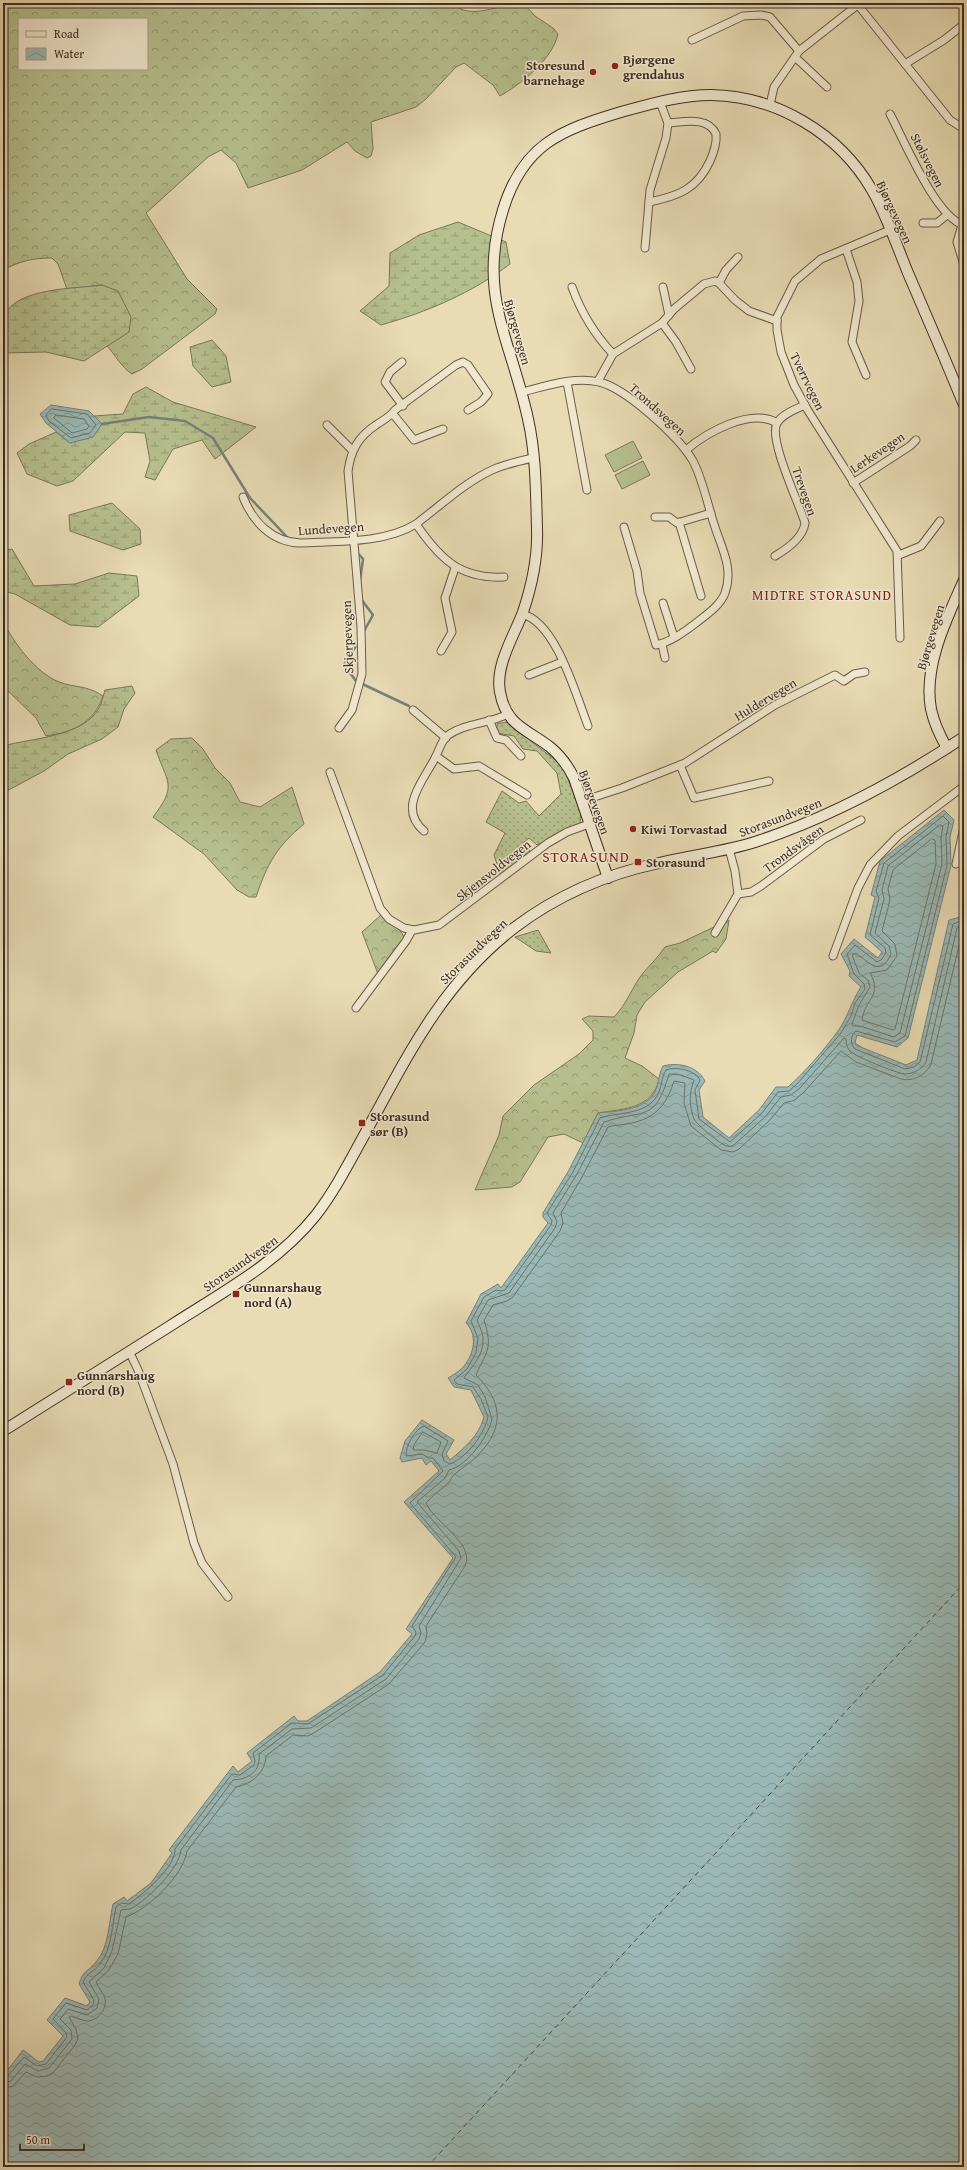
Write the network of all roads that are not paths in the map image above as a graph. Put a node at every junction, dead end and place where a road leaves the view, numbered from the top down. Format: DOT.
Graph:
graph roads {
  1 [pos="859,4"];
  2 [pos="963,25"];
  3 [pos="692,40"];
  4 [pos="797,54"];
  5 [pos="905,64"];
  6 [pos="827,87"];
  7 [pos="660,102"];
  8 [pos="770,105"];
  9 [pos="890,114"];
  10 [pos="668,123"];
  11 [pos="964,129"];
  12 [pos="649,202"];
  13 [pos="947,215"];
  14 [pos="923,223"];
  15 [pos="963,225"];
  16 [pos="890,230"];
  17 [pos="645,248"];
  18 [pos="846,249"];
  19 [pos="738,257"];
  20 [pos="964,265"];
  21 [pos="719,283"];
  22 [pos="572,287"];
  23 [pos="663,287"];
  24 [pos="669,315"];
  25 [pos="777,321"];
  26 [pos="662,323"];
  27 [pos="612,354"];
  28 [pos="402,362"];
  29 [pos="691,369"];
  30 [pos="866,375"];
  31 [pos="598,381"];
  32 [pos="567,382"];
  33 [pos="522,392"];
  34 [pos="805,405"];
  35 [pos="964,405"];
  36 [pos="403,406"];
  37 [pos="468,410"];
  38 [pos="393,414"];
  39 [pos="777,423"];
  40 [pos="327,425"];
  41 [pos="443,429"];
  42 [pos="916,440"];
  43 [pos="352,450"];
  44 [pos="686,450"];
  45 [pos="533,458"];
  46 [pos="853,483"];
  47 [pos="587,490"];
  48 [pos="243,497"];
  49 [pos="711,513"];
  50 [pos="655,517"];
  51 [pos="940,521"];
  52 [pos="680,522"];
  53 [pos="416,524"];
  54 [pos="624,527"];
  55 [pos="353,539"];
  56 [pos="899,555"];
  57 [pos="775,556"];
  58 [pos="455,568"];
  59 [pos="504,577"];
  60 [pos="964,580"];
  61 [pos="701,596"];
  62 [pos="663,603"];
  63 [pos="522,614"];
  64 [pos="674,637"];
  65 [pos="900,638"];
  66 [pos="662,644"];
  67 [pos="440,651"];
  68 [pos="665,658"];
  69 [pos="562,662"];
  70 [pos="865,672"];
  71 [pos="529,675"];
  72 [pos="413,710"];
  73 [pos="508,714"];
  74 [pos="489,720"];
  75 [pos="588,726"];
  76 [pos="339,728"];
  77 [pos="964,737"];
  78 [pos="446,738"];
  79 [pos="947,748"];
  80 [pos="436,756"];
  81 [pos="521,756"];
  82 [pos="680,765"];
  83 [pos="330,772"];
  84 [pos="768,781"];
  85 [pos="964,786"];
  86 [pos="527,795"];
  87 [pos="582,801"];
  88 [pos="861,820"];
  89 [pos="589,824"];
  90 [pos="964,827"];
  91 [pos="424,832"];
  92 [pos="729,849"];
  93 [pos="956,864"];
  94 [pos="608,878"];
  95 [pos="738,894"];
  96 [pos="412,930"];
  97 [pos="715,933"];
  98 [pos="833,956"];
  99 [pos="356,1008"];
  100 [pos="129,1351"];
  101 [pos="3,1431"];
  102 [pos="228,1597"];
  1 -- 4 [label="street"];
  1 -- 5 [label="street"];
  2 -- 5 [label="street"];
  3 -- 4 [label="street"];
  4 -- 6 [label="street"];
  4 -- 8 [label="street"];
  5 -- 11 [label="street"];
  7 -- 8 [label="street, Bjørgevegen"];
  7 -- 10 [label="street"];
  7 -- 33 [label="street, Bjørgevegen"];
  8 -- 16 [label="street, Bjørgevegen"];
  9 -- 13 [label="street, Stølsvegen"];
  10 -- 12 [label="street"];
  10 -- 12 [label="street"];
  12 -- 17 [label="street"];
  13 -- 14 [label="street"];
  13 -- 15 [label="street, Stølsvegen"];
  15 -- 20 [label="street, Stølsvegen"];
  16 -- 18 [label="street, Tverrvegen"];
  16 -- 35 [label="street, Bjørgevegen"];
  18 -- 25 [label="street, Tverrvegen"];
  18 -- 30 [label="street"];
  19 -- 21 [label="street"];
  21 -- 24 [label="street"];
  21 -- 25 [label="street"];
  22 -- 27 [label="street"];
  23 -- 24 [label="street"];
  24 -- 26 [label="street"];
  25 -- 34 [label="street, Tverrvegen"];
  26 -- 27 [label="street"];
  26 -- 29 [label="street"];
  27 -- 31 [label="street"];
  28 -- 36 [label="street"];
  31 -- 32 [label="street, Trondsvegen"];
  31 -- 44 [label="street, Trondsvegen"];
  32 -- 33 [label="street, Trondsvegen"];
  32 -- 47 [label="street"];
  33 -- 45 [label="street, Bjørgevegen"];
  34 -- 39 [label="street"];
  34 -- 46 [label="street, Tverrvegen"];
  36 -- 37 [label="street"];
  36 -- 38 [label="street"];
  38 -- 41 [label="street"];
  38 -- 43 [label="street"];
  39 -- 44 [label="street, Trondsvegen"];
  39 -- 57 [label="street, Trevegen"];
  40 -- 43 [label="street"];
  42 -- 46 [label="street, Lerkevegen"];
  43 -- 55 [label="street, Skjerpevegen"];
  44 -- 49 [label="street, Trondsvegen"];
  45 -- 53 [label="street, Lundevegen"];
  45 -- 63 [label="street, Bjørgevegen"];
  46 -- 56 [label="street, Tverrvegen"];
  48 -- 55 [label="street, Lundevegen"];
  49 -- 52 [label="street"];
  49 -- 64 [label="street, Trondsvegen"];
  50 -- 52 [label="street"];
  51 -- 56 [label="street"];
  52 -- 61 [label="street"];
  53 -- 55 [label="street, Lundevegen"];
  53 -- 58 [label="street"];
  54 -- 66 [label="street"];
  55 -- 76 [label="street, Skjerpevegen"];
  56 -- 65 [label="street"];
  58 -- 59 [label="street"];
  58 -- 67 [label="street"];
  60 -- 79 [label="street, Bjørgevegen"];
  62 -- 64 [label="street"];
  63 -- 69 [label="street"];
  63 -- 73 [label="street, Bjørgevegen"];
  64 -- 66 [label="street, Trondsvegen"];
  66 -- 68 [label="street"];
  69 -- 71 [label="street"];
  69 -- 75 [label="street"];
  70 -- 82 [label="street, Huldervegen"];
  72 -- 78 [label="street"];
  73 -- 74 [label="street"];
  73 -- 87 [label="street, Bjørgevegen"];
  74 -- 78 [label="street"];
  74 -- 81 [label="street"];
  77 -- 79 [label="street, Storasundvegen"];
  78 -- 80 [label="street"];
  79 -- 92 [label="street, Storasundvegen"];
  80 -- 86 [label="street"];
  80 -- 91 [label="street"];
  82 -- 84 [label="street"];
  82 -- 87 [label="street, Huldervegen"];
  83 -- 96 [label="street"];
  85 -- 98 [label="street"];
  87 -- 89 [label="street, Bjørgevegen"];
  88 -- 95 [label="street, Trondsvågen"];
  89 -- 94 [label="street, Bjørgevegen"];
  89 -- 96 [label="street, Skjensvoldvegen"];
  90 -- 93 [label="street"];
  92 -- 94 [label="street, Storasundvegen"];
  92 -- 95 [label="street"];
  94 -- 100 [label="street, Storasundvegen"];
  95 -- 97 [label="street"];
  96 -- 99 [label="street"];
  100 -- 101 [label="street, Storasundvegen"];
  100 -- 102 [label="street"];
}
